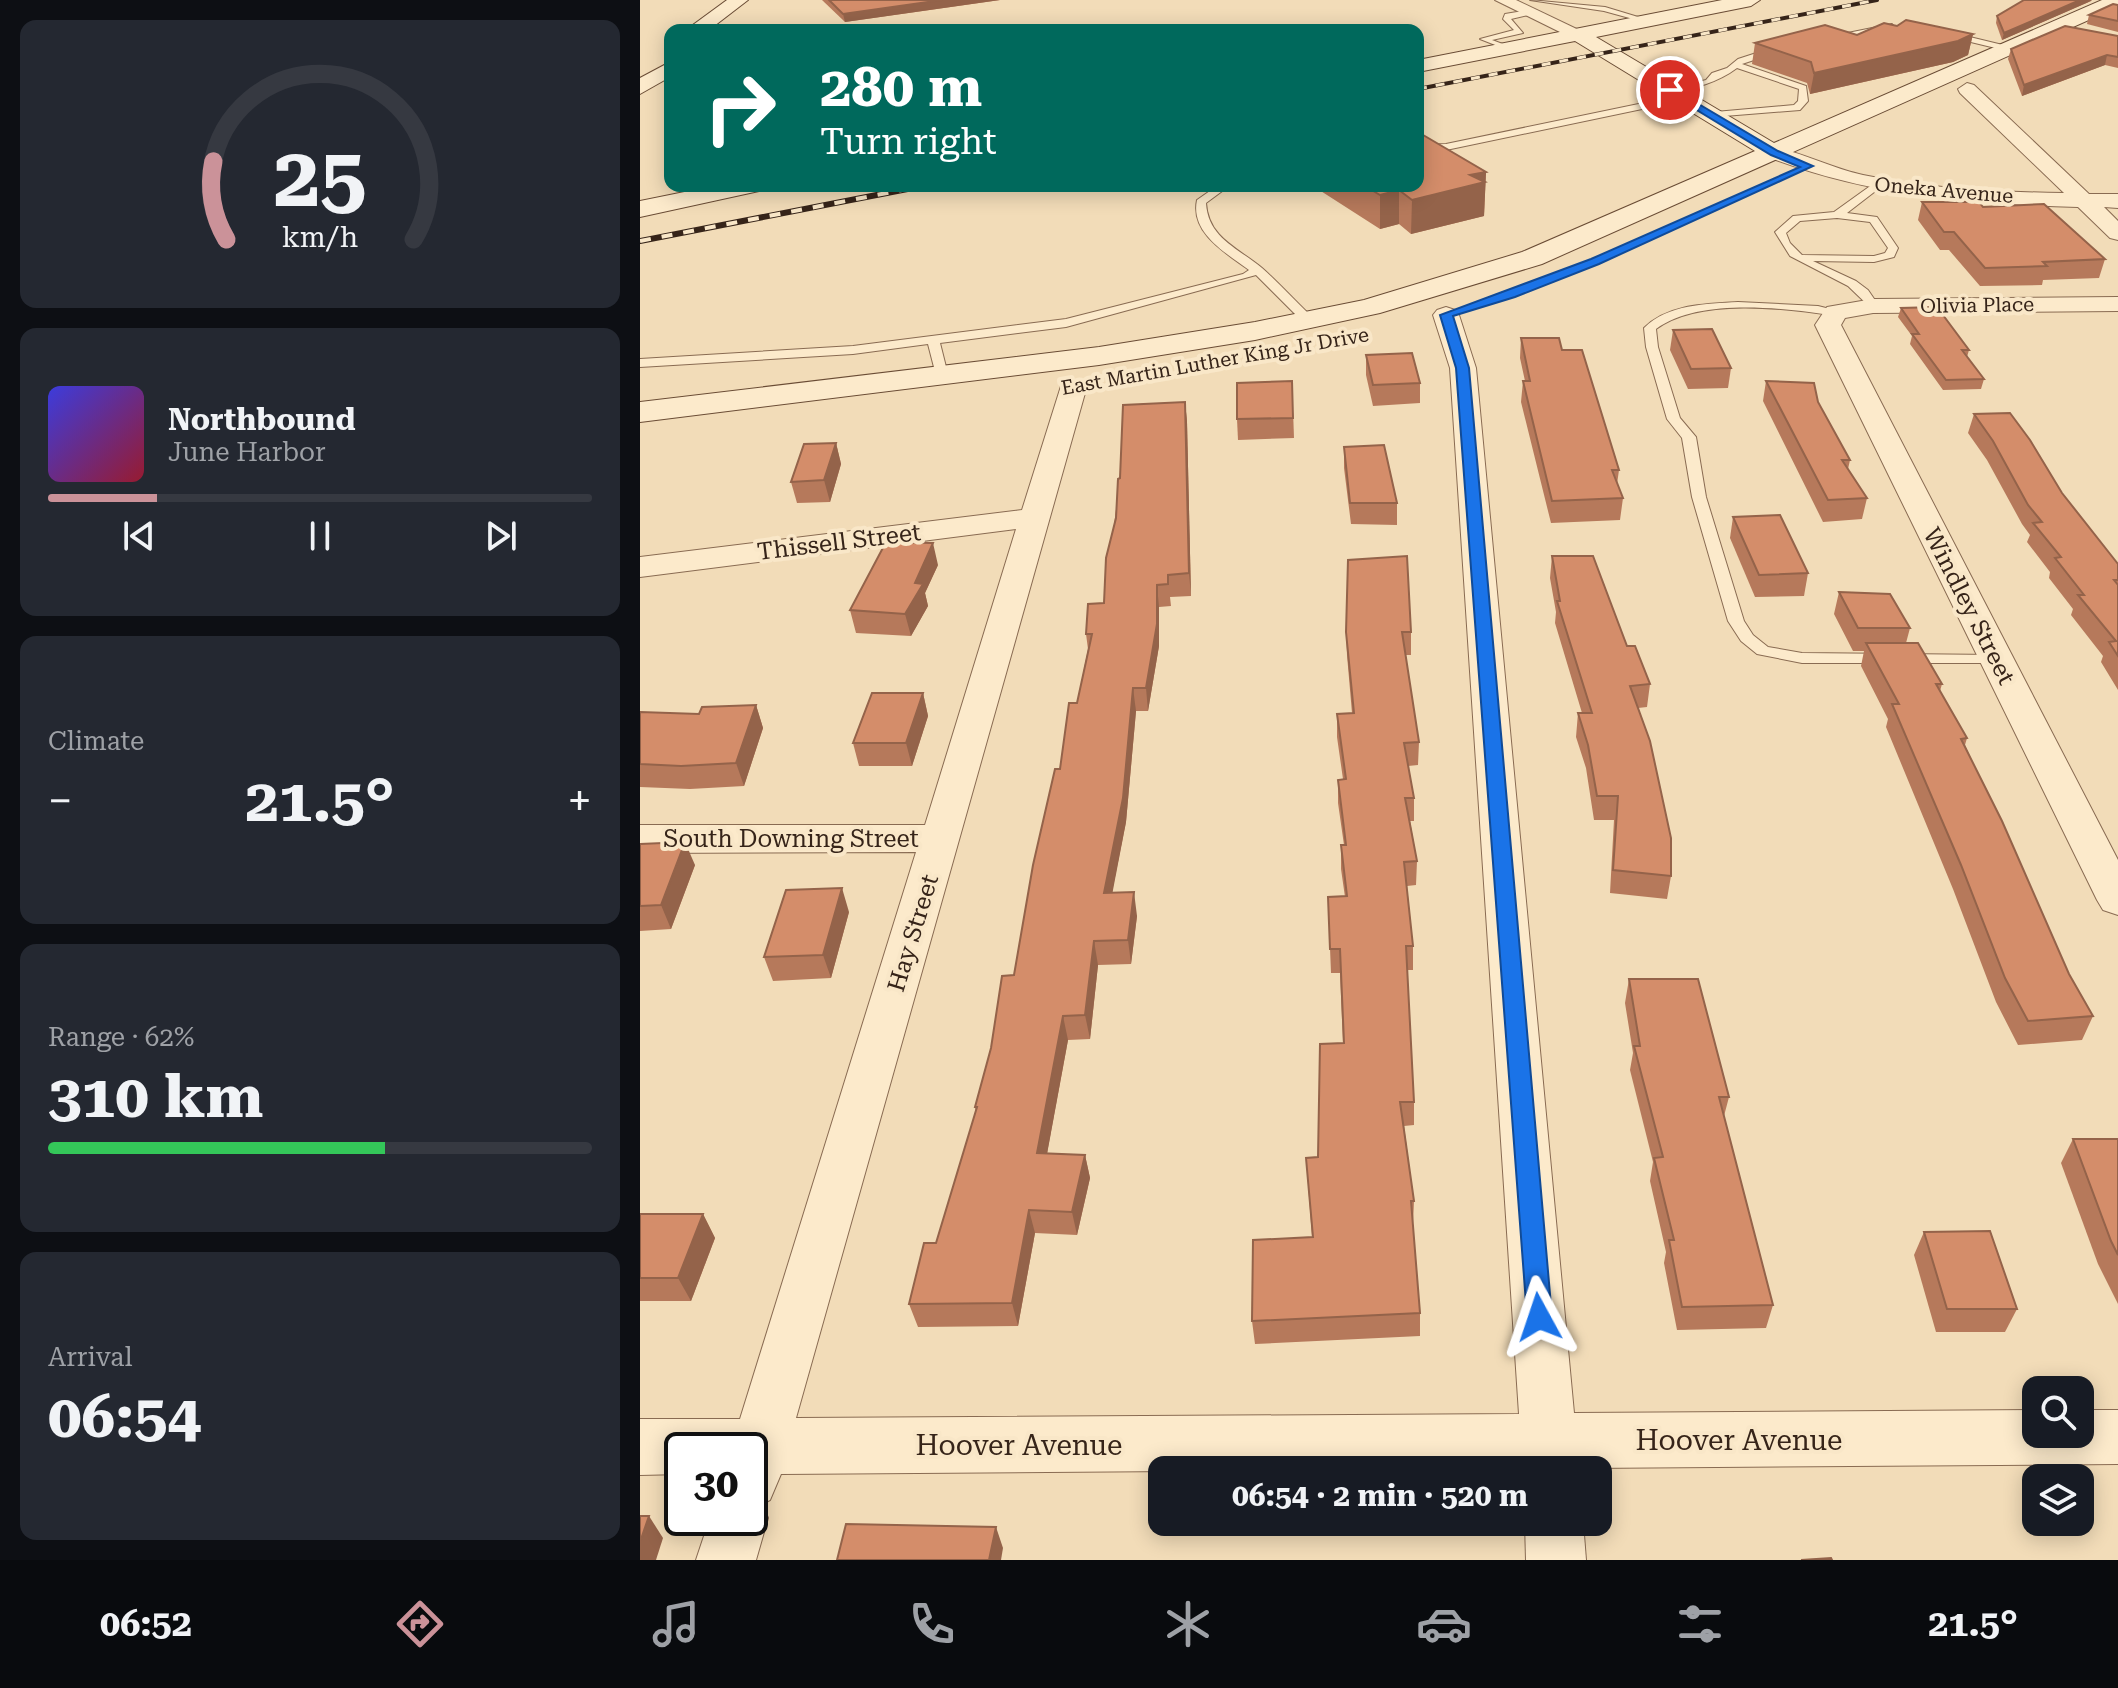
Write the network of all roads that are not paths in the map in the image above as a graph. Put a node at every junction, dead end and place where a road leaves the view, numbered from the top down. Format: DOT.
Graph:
graph roads {
  1 [pos="1751,0"];
  2 [pos="2118,0"];
  3 [pos="1522,3"];
  4 [pos="745,7"];
  5 [pos="1644,20"];
  6 [pos="709,24"];
  7 [pos="733,24"];
  8 [pos="1901,26"];
  9 [pos="2062,27"];
  10 [pos="1576,33"];
  11 [pos="1943,33"];
  12 [pos="2090,33"];
  13 [pos="1815,40"];
  14 [pos="1785,47"];
  15 [pos="1505,48"];
  16 [pos="2008,49"];
  17 [pos="664,50"];
  18 [pos="640,65"];
  19 [pos="1424,65"];
  20 [pos="1736,65"];
  21 [pos="664,72"];
  22 [pos="640,88"];
  23 [pos="1676,94"];
  24 [pos="1959,97"];
  25 [pos="1715,115"];
  26 [pos="1899,121"];
  27 [pos="1424,148"];
  28 [pos="1775,153"];
  29 [pos="1821,160"];
  30 [pos="1877,186"];
  31 [pos="721,192"];
  32 [pos="1215,192"];
  33 [pos="2083,200"];
  34 [pos="2118,201"];
  35 [pos="640,209"];
  36 [pos="1837,215"];
  37 [pos="1677,225"];
  38 [pos="2118,233"];
  39 [pos="1802,258"];
  40 [pos="1581,267"];
  41 [pos="1257,270"];
  42 [pos="1511,294"];
  43 [pos="2118,304"];
  44 [pos="1873,306"];
  45 [pos="1836,312"];
  46 [pos="1448,314"];
  47 [pos="1308,320"];
  48 [pos="1394,329"];
  49 [pos="933,340"];
  50 [pos="640,363"];
  51 [pos="942,375"];
  52 [pos="1074,386"];
  53 [pos="902,408"];
  54 [pos="640,412"];
  55 [pos="1037,517"];
  56 [pos="640,567"];
  57 [pos="1996,660"];
  58 [pos="942,838"];
  59 [pos="640,839"];
  60 [pos="2118,900"];
  61 [pos="764,1432"];
  62 [pos="2118,1437"];
  63 [pos="640,1447"];
  64 [pos="664,1450"];
  65 [pos="1550,1456"];
  66 [pos="1148,1460"];
  67 [pos="768,1463"];
  68 [pos="733,1536"];
  69 [pos="1555,1536"];
  70 [pos="726,1560"];
  71 [pos="1556,1560"];
  1 -- 5 [label="main road"];
  2 -- 9 [label="main road, East Martin Luther King Jr Drive"];
  3 -- 5 [label="lane"];
  3 -- 10 [label="street"];
  3 -- 15 [label="lane"];
  4 -- 6 [label="main road"];
  4 -- 7 [label="main road"];
  5 -- 10 [label="main road"];
  8 -- 13 [label="lane"];
  9 -- 12 [label="street"];
  9 -- 16 [label="main road, East Martin Luther King Jr Drive"];
  9 -- 24 [label="main road, East Martin Luther King Jr Drive"];
  10 -- 15 [label="main road"];
  10 -- 23 [label="main road"];
  11 -- 16 [label="lane"];
  14 -- 20 [label="lane"];
  15 -- 19 [label="main road"];
  16 -- 28 [label="main road, East Martin Luther King Jr Drive"];
  17 -- 18 [label="main road"];
  20 -- 23 [label="lane"];
  20 -- 25 [label="lane"];
  21 -- 22 [label="main road"];
  23 -- 25 [label="main road"];
  23 -- 27 [label="lane"];
  24 -- 26 [label="main road, East Martin Luther King Jr Drive"];
  24 -- 33 [label="street"];
  25 -- 28 [label="main road"];
  28 -- 29 [label="street, Oneka Avenue"];
  28 -- 47 [label="main road, East Martin Luther King Jr Drive"];
  29 -- 30 [label="street, Oneka Avenue"];
  29 -- 37 [label="main road"];
  30 -- 33 [label="street, Oneka Avenue"];
  30 -- 36 [label="lane"];
  31 -- 35 [label="main road"];
  32 -- 41 [label="lane"];
  33 -- 34 [label="street, Oneka Avenue"];
  33 -- 38 [label="street"];
  36 -- 39 [label="lane"];
  36 -- 39 [label="lane"];
  39 -- 44 [label="lane"];
  40 -- 42 [label="main road"];
  41 -- 47 [label="lane"];
  41 -- 49 [label="lane"];
  43 -- 44 [label="street, Olivia Place"];
  44 -- 45 [label="street, Olivia Place"];
  45 -- 57 [label="street, Windley Street"];
  45 -- 57 [label="lane"];
  46 -- 65 [label="street"];
  47 -- 51 [label="main road, East Martin Luther King Jr Drive"];
  48 -- 52 [label="main road, East Martin Luther King Jr Drive"];
  49 -- 50 [label="lane"];
  49 -- 51 [label="lane"];
  51 -- 54 [label="main road, East Martin Luther King Jr Drive"];
  52 -- 53 [label="main road, East Martin Luther King Jr Drive"];
  52 -- 55 [label="street, Hay Street"];
  55 -- 56 [label="street, Thissell Street"];
  55 -- 58 [label="street, Hay Street"];
  57 -- 60 [label="street, Windley Street"];
  58 -- 59 [label="street, South Downing Street"];
  58 -- 61 [label="street, Hay Street"];
  62 -- 65 [label="street, Hoover Avenue"];
  63 -- 64 [label="street, Hoover Avenue"];
  66 -- 67 [label="street, Hoover Avenue"];
  68 -- 70 [label="street"];
  69 -- 71 [label="street"];
}
